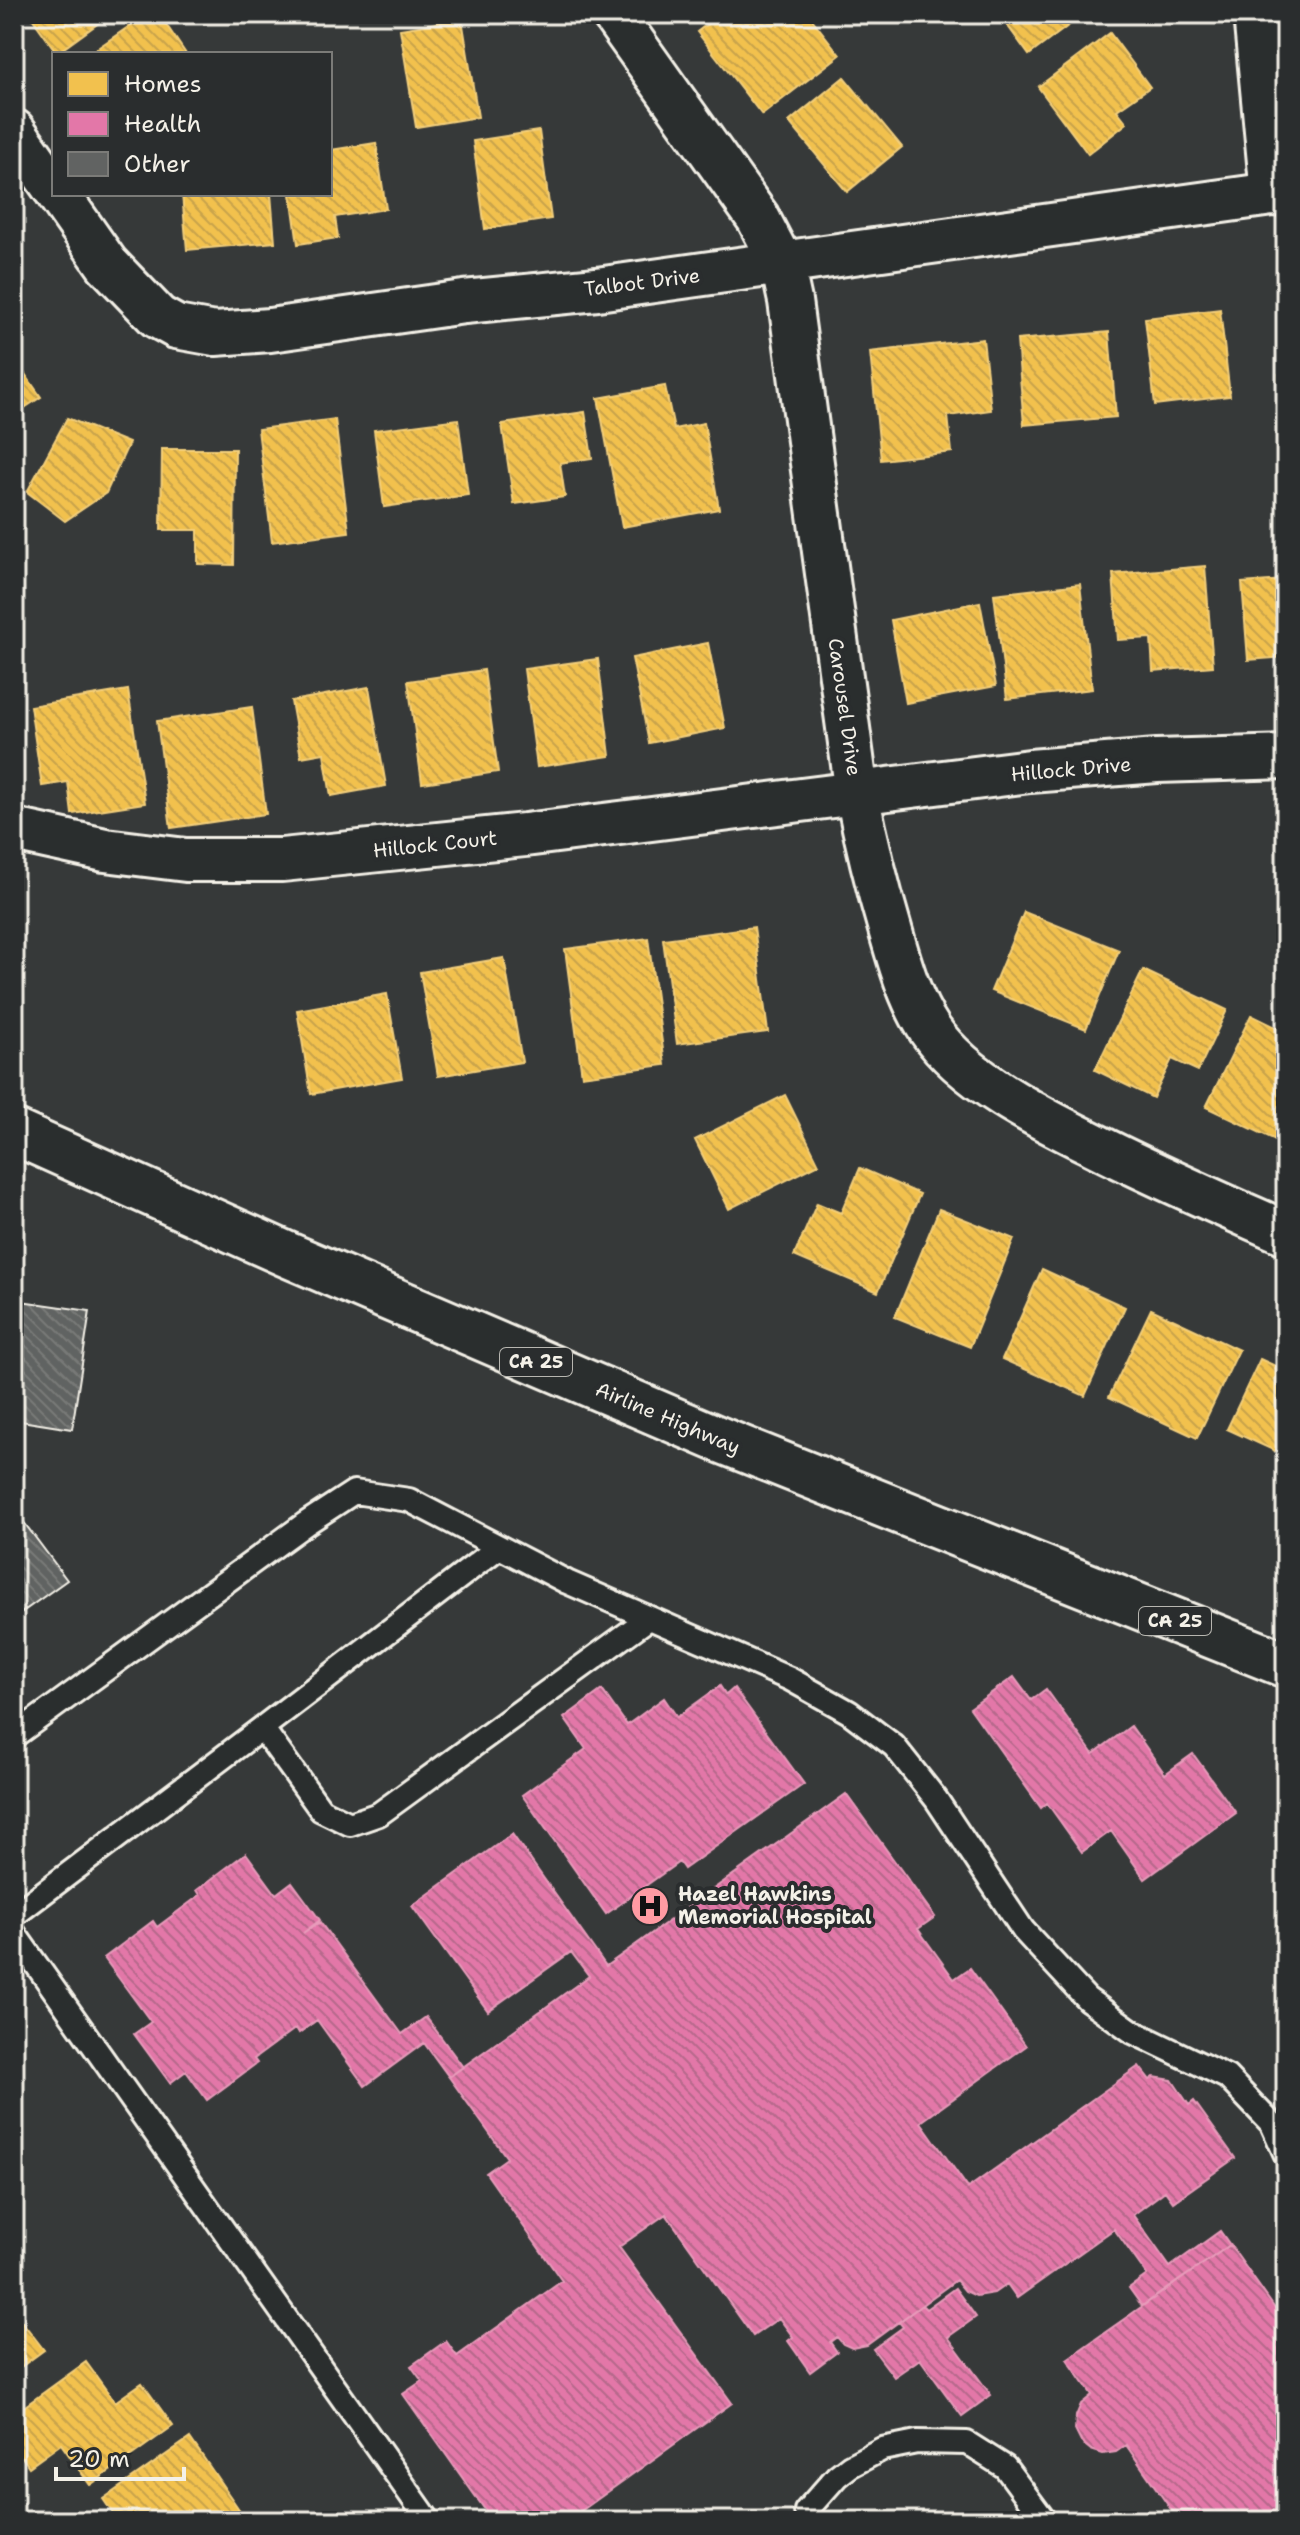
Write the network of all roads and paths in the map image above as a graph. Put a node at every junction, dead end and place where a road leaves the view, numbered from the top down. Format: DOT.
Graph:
graph roads {
  1 [pos="613,14"];
  2 [pos="1255,14"];
  3 [pos="14,131"];
  4 [pos="52,185"];
  5 [pos="1279,195"];
  6 [pos="59,196"];
  7 [pos="782,264"];
  8 [pos="1286,757"];
  9 [pos="857,794"];
  10 [pos="14,830"];
  11 [pos="14,1132"];
  12 [pos="1286,1233"];
  13 [pos="499,1547"];
  14 [pos="649,1618"];
  15 [pos="1286,1665"];
  16 [pos="262,1728"];
  17 [pos="14,1736"];
  18 [pos="14,1915"];
  19 [pos="14,1933"];
  20 [pos="1286,2155"];
  21 [pos="804,2518"];
  22 [pos="429,2521"];
  23 [pos="1045,2521"];
  1 -- 7 [label="street, Carousel Drive"];
  2 -- 5 [label="street"];
  3 -- 4 [label="street"];
  5 -- 7 [label="street, Talbot Drive"];
  6 -- 7 [label="street, Talbot Drive"];
  7 -- 9 [label="street, Carousel Drive"];
  8 -- 9 [label="street, Hillock Drive"];
  9 -- 10 [label="street, Hillock Court"];
  9 -- 12 [label="street, Carousel Drive"];
  11 -- 15 [label="main road, Airline Highway / CA 25"];
  13 -- 14 [label="lane"];
  13 -- 16 [label="lane"];
  13 -- 17 [label="lane"];
  14 -- 16 [label="lane"];
  14 -- 20 [label="lane"];
  16 -- 18 [label="lane"];
  19 -- 22 [label="lane"];
  21 -- 23 [label="lane"];
}
